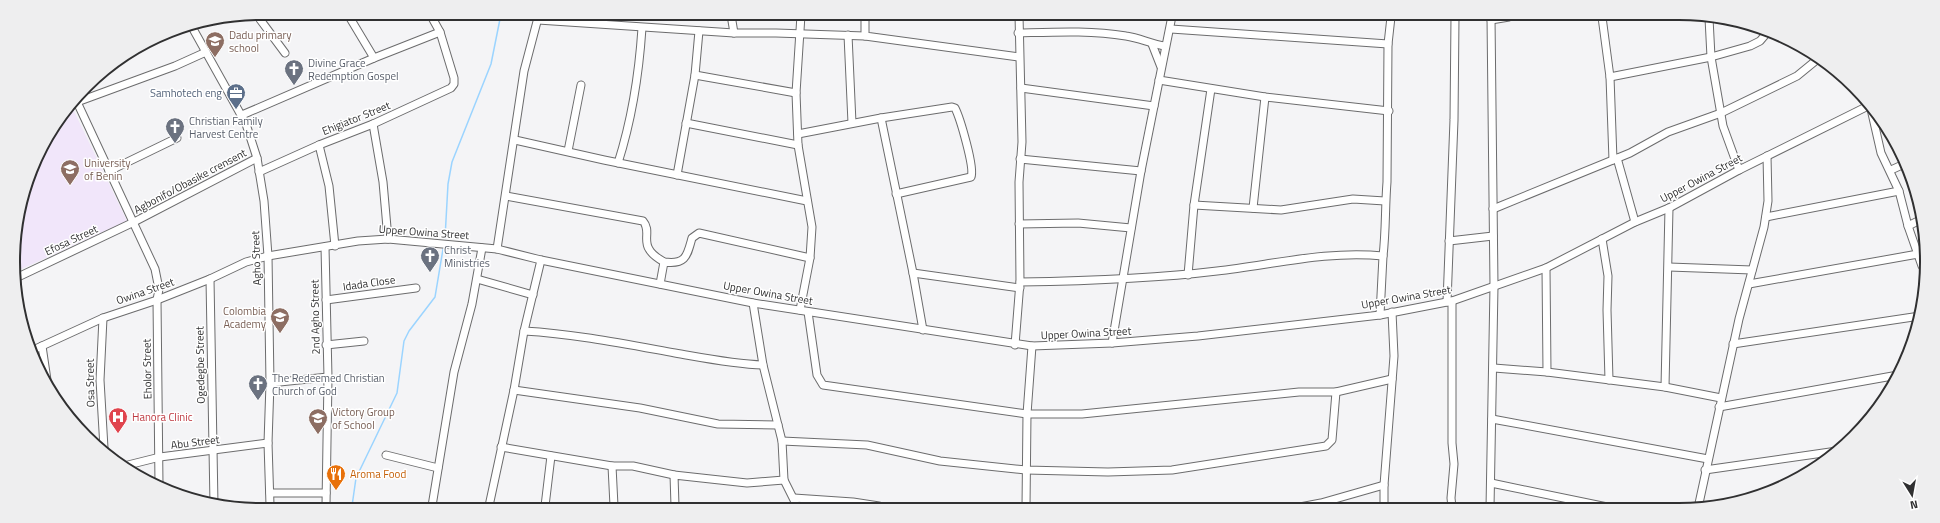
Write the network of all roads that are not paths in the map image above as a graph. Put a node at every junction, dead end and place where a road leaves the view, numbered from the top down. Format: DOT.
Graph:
graph roads {
  1 [pos="261,20"];
  2 [pos="351,20"];
  3 [pos="433,20"];
  4 [pos="537,20"];
  5 [pos="566,20"];
  6 [pos="732,20"];
  7 [pos="800,20"];
  8 [pos="865,20"];
  9 [pos="1018,20"];
  10 [pos="1172,20"];
  11 [pos="1391,20"];
  12 [pos="1455,20"];
  13 [pos="1491,20"];
  14 [pos="1602,20"];
  15 [pos="1708,22"];
  16 [pos="642,28"];
  17 [pos="1171,29"];
  18 [pos="194,30"];
  19 [pos="699,31"];
  20 [pos="440,32"];
  21 [pos="734,33"];
  22 [pos="1018,33"];
  23 [pos="799,34"];
  24 [pos="848,35"];
  25 [pos="865,36"];
  26 [pos="1764,36"];
  27 [pos="1152,44"];
  28 [pos="1388,44"];
  29 [pos="1165,46"];
  30 [pos="206,52"];
  31 [pos="285,53"];
  32 [pos="1019,57"];
  33 [pos="1711,57"];
  34 [pos="374,58"];
  35 [pos="1814,62"];
  36 [pos="1162,68"];
  37 [pos="696,75"];
  38 [pos="1610,77"];
  39 [pos="1159,80"];
  40 [pos="581,85"];
  41 [pos="1021,88"];
  42 [pos="1211,89"];
  43 [pos="796,93"];
  44 [pos="1265,97"];
  45 [pos="82,100"];
  46 [pos="78,104"];
  47 [pos="1154,106"];
  48 [pos="1865,108"];
  49 [pos="1389,111"];
  50 [pos="1721,113"];
  51 [pos="242,115"];
  52 [pos="881,118"];
  53 [pos="1873,119"];
  54 [pos="686,123"];
  55 [pos="373,124"];
  56 [pos="852,124"];
  57 [pos="798,134"];
  58 [pos="177,138"];
  59 [pos="515,140"];
  60 [pos="319,145"];
  61 [pos="798,145"];
  62 [pos="568,152"];
  63 [pos="1767,156"];
  64 [pos="257,158"];
  65 [pos="1020,159"];
  66 [pos="1615,159"];
  67 [pos="618,163"];
  68 [pos="1900,166"];
  69 [pos="1739,170"];
  70 [pos="1891,170"];
  71 [pos="109,171"];
  72 [pos="1141,171"];
  73 [pos="259,172"];
  74 [pos="677,175"];
  75 [pos="1899,191"];
  76 [pos="896,194"];
  77 [pos="506,196"];
  78 [pos="807,201"];
  79 [pos="1385,201"];
  80 [pos="1194,205"];
  81 [pos="1253,208"];
  82 [pos="1669,208"];
  83 [pos="1493,209"];
  84 [pos="1766,217"];
  85 [pos="134,222"];
  86 [pos="1635,222"];
  87 [pos="1916,222"];
  88 [pos="1019,224"];
  89 [pos="1908,226"];
  90 [pos="1131,228"];
  91 [pos="1493,236"];
  92 [pos="388,239"];
  93 [pos="1602,239"];
  94 [pos="1449,241"];
  95 [pos="335,246"];
  96 [pos="325,247"];
  97 [pos="482,248"];
  98 [pos="497,249"];
  99 [pos="1918,254"];
  100 [pos="268,256"];
  101 [pos="1383,256"];
  102 [pos="810,258"];
  103 [pos="542,260"];
  104 [pos="1920,260"];
  105 [pos="664,262"];
  106 [pos="1669,267"];
  107 [pos="1546,268"];
  108 [pos="1752,270"];
  109 [pos="913,273"];
  110 [pos="1188,275"];
  111 [pos="21,276"];
  112 [pos="210,279"];
  113 [pos="477,280"];
  114 [pos="1122,280"];
  115 [pos="660,284"];
  116 [pos="1749,284"];
  117 [pos="1020,285"];
  118 [pos="1494,286"];
  119 [pos="416,288"];
  120 [pos="533,295"];
  121 [pos="157,300"];
  122 [pos="326,300"];
  123 [pos="1449,302"];
  124 [pos="753,303"];
  125 [pos="800,310"];
  126 [pos="808,312"];
  127 [pos="1392,312"];
  128 [pos="1380,315"];
  129 [pos="1913,317"];
  130 [pos="103,318"];
  131 [pos="923,330"];
  132 [pos="524,331"];
  133 [pos="364,340"];
  134 [pos="1112,343"];
  135 [pos="1015,344"];
  136 [pos="1733,344"];
  137 [pos="326,345"];
  138 [pos="42,346"];
  139 [pos="1032,346"];
  140 [pos="36,349"];
  141 [pos="763,365"];
  142 [pos="1494,368"];
  143 [pos="45,369"];
  144 [pos="1547,372"];
  145 [pos="1891,376"];
  146 [pos="328,377"];
  147 [pos="1392,379"];
  148 [pos="1609,380"];
  149 [pos="270,383"];
  150 [pos="1665,387"];
  151 [pos="514,390"];
  152 [pos="1336,392"];
  153 [pos="1721,398"];
  154 [pos="1719,406"];
  155 [pos="1026,414"];
  156 [pos="1492,419"];
  157 [pos="778,425"];
  158 [pos="782,441"];
  159 [pos="268,443"];
  160 [pos="104,444"];
  161 [pos="501,447"];
  162 [pos="214,450"];
  163 [pos="1826,453"];
  164 [pos="386,455"];
  165 [pos="551,456"];
  166 [pos="160,457"];
  167 [pos="1708,459"];
  168 [pos="131,464"];
  169 [pos="612,466"];
  170 [pos="438,468"];
  171 [pos="1026,470"];
  172 [pos="1705,470"];
  173 [pos="674,475"];
  174 [pos="160,480"];
  175 [pos="784,480"];
  176 [pos="1491,483"];
  177 [pos="1384,485"];
  178 [pos="270,493"];
  179 [pos="326,493"];
  180 [pos="214,498"];
  181 [pos="794,498"];
  182 [pos="1699,502"];
  183 [pos="270,503"];
  184 [pos="326,503"];
  185 [pos="432,503"];
  186 [pos="490,503"];
  187 [pos="545,503"];
  188 [pos="614,503"];
  189 [pos="675,503"];
  190 [pos="796,503"];
  191 [pos="859,503"];
  192 [pos="1026,503"];
  193 [pos="1321,503"];
  194 [pos="1384,503"];
  195 [pos="1452,503"];
  196 [pos="1490,503"];
  197 [pos="1588,503"];
  1 -- 31 [label="street"];
  2 -- 34 [label="street"];
  3 -- 20 [label="street"];
  4 -- 59 [label="street"];
  5 -- 16 [label="street"];
  6 -- 21 [label="street"];
  7 -- 23 [label="street"];
  8 -- 25 [label="street"];
  9 -- 22 [label="street"];
  10 -- 17 [label="street"];
  11 -- 28 [label="street"];
  12 -- 94 [label="street"];
  13 -- 83 [label="street"];
  14 -- 38 [label="street"];
  15 -- 33 [label="street"];
  16 -- 19 [label="street"];
  16 -- 67 [label="street"];
  17 -- 28 [label="street"];
  17 -- 29 [label="street"];
  18 -- 30 [label="street, Agho Street"];
  19 -- 21 [label="street"];
  19 -- 37 [label="street"];
  20 -- 34 [label="street"];
  20 -- 55 [label="street, Ehigiator Street"];
  21 -- 23 [label="street"];
  22 -- 27 [label="street"];
  22 -- 32 [label="street"];
  23 -- 24 [label="street"];
  23 -- 43 [label="street"];
  24 -- 25 [label="street"];
  24 -- 56 [label="street"];
  25 -- 32 [label="street"];
  26 -- 33 [label="street"];
  27 -- 29 [label="street"];
  27 -- 36 [label="street"];
  28 -- 49 [label="street"];
  29 -- 36 [label="street"];
  30 -- 45 [label="street"];
  30 -- 51 [label="street, Agho Street"];
  32 -- 41 [label="street"];
  33 -- 38 [label="street"];
  33 -- 50 [label="street"];
  34 -- 51 [label="street"];
  35 -- 50 [label="street"];
  36 -- 39 [label="street"];
  37 -- 43 [label="street"];
  37 -- 54 [label="street"];
  38 -- 66 [label="street"];
  39 -- 42 [label="street"];
  39 -- 47 [label="street"];
  40 -- 62 [label="street"];
  41 -- 47 [label="street"];
  41 -- 65 [label="street"];
  42 -- 44 [label="street"];
  42 -- 80 [label="street"];
  43 -- 57 [label="street"];
  44 -- 49 [label="street"];
  44 -- 81 [label="street"];
  46 -- 71 [label="street, Eholor Street"];
  47 -- 72 [label="street"];
  48 -- 63 [label="street, Upper Owina Street"];
  49 -- 79 [label="street"];
  50 -- 66 [label="street"];
  50 -- 69 [label="street"];
  51 -- 64 [label="street, Agho Street"];
  52 -- 56 [label="street"];
  52 -- 76 [label="street"];
  52 -- 76 [label="street"];
  53 -- 70 [label="street"];
  54 -- 61 [label="street"];
  54 -- 74 [label="street"];
  55 -- 60 [label="street, Ehigiator Street"];
  55 -- 92 [label="street"];
  56 -- 57 [label="street"];
  57 -- 61 [label="street"];
  58 -- 71 [label="street"];
  59 -- 62 [label="street"];
  59 -- 77 [label="street"];
  60 -- 73 [label="street, Ehigiator Street"];
  60 -- 95 [label="street"];
  61 -- 78 [label="street"];
  62 -- 67 [label="street"];
  63 -- 69 [label="street, Upper Owina Street"];
  63 -- 84 [label="street"];
  64 -- 73 [label="street, Agho Street"];
  64 -- 85 [label="street, Agbonifo/Obasike crensent"];
  65 -- 72 [label="street"];
  65 -- 88 [label="street"];
  66 -- 83 [label="street"];
  66 -- 86 [label="street"];
  67 -- 74 [label="street"];
  68 -- 70 [label="street"];
  69 -- 82 [label="street, Upper Owina Street"];
  70 -- 75 [label="street"];
  71 -- 85 [label="street, Eholor Street"];
  72 -- 90 [label="street"];
  73 -- 100 [label="street, Agho Street"];
  74 -- 78 [label="street"];
  75 -- 84 [label="street"];
  75 -- 89 [label="street"];
  76 -- 109 [label="street"];
  77 -- 98 [label="street"];
  77 -- 105 [label="street"];
  78 -- 102 [label="street"];
  79 -- 81 [label="street"];
  79 -- 101 [label="street"];
  80 -- 81 [label="street"];
  80 -- 110 [label="street"];
  82 -- 86 [label="street, Upper Owina Street"];
  82 -- 106 [label="street"];
  83 -- 91 [label="street"];
  84 -- 108 [label="street"];
  85 -- 111 [label="street, Efosa Street"];
  85 -- 121 [label="street, Eholor Street"];
  86 -- 93 [label="street, Upper Owina Street"];
  87 -- 89 [label="street"];
  88 -- 90 [label="street"];
  88 -- 117 [label="street"];
  89 -- 99 [label="street"];
  90 -- 114 [label="street"];
  91 -- 94 [label="street"];
  91 -- 118 [label="street"];
  92 -- 95 [label="street, Upper Owina Street"];
  92 -- 97 [label="street, Upper Owina Street"];
  93 -- 107 [label="street, Upper Owina Street"];
  93 -- 148 [label="street"];
  94 -- 123 [label="street"];
  95 -- 96 [label="street, Upper Owina Street"];
  96 -- 100 [label="street, Upper Owina Street"];
  96 -- 122 [label="street, 2nd Agho Street"];
  97 -- 98 [label="street, Upper Owina Street"];
  97 -- 113 [label="street"];
  98 -- 103 [label="street, Upper Owina Street"];
  99 -- 104 [label="street"];
  99 -- 116 [label="street"];
  100 -- 112 [label="street, Owina Street"];
  100 -- 149 [label="street, Agho Street"];
  101 -- 110 [label="street"];
  101 -- 128 [label="street"];
  102 -- 105 [label="street"];
  102 -- 125 [label="street"];
  103 -- 115 [label="street, Upper Owina Street"];
  103 -- 120 [label="street"];
  105 -- 115 [label="street"];
  106 -- 108 [label="street"];
  106 -- 150 [label="street"];
  107 -- 118 [label="street, Upper Owina Street"];
  107 -- 144 [label="street"];
  108 -- 116 [label="street"];
  109 -- 117 [label="street"];
  109 -- 131 [label="street"];
  110 -- 114 [label="street"];
  112 -- 121 [label="street, Owina Street"];
  112 -- 162 [label="street, Ogedegbe Street"];
  113 -- 120 [label="street"];
  113 -- 170 [label="street"];
  114 -- 117 [label="street"];
  114 -- 134 [label="street"];
  115 -- 124 [label="street, Upper Owina Street"];
  116 -- 136 [label="street"];
  117 -- 135 [label="street"];
  118 -- 123 [label="street, Upper Owina Street"];
  118 -- 142 [label="street"];
  119 -- 122 [label="street, Idada Close"];
  120 -- 132 [label="street"];
  121 -- 130 [label="street, Owina Street"];
  121 -- 166 [label="street, Eholor Street"];
  122 -- 137 [label="street, 2nd Agho Street"];
  123 -- 127 [label="street, Upper Owina Street"];
  123 -- 195 [label="street"];
  124 -- 125 [label="street, Upper Owina Street"];
  124 -- 141 [label="street"];
  125 -- 126 [label="street, Upper Owina Street"];
  126 -- 131 [label="street, Upper Owina Street"];
  126 -- 155 [label="street"];
  127 -- 128 [label="street, Upper Owina Street"];
  127 -- 147 [label="street"];
  128 -- 134 [label="street, Upper Owina Street"];
  129 -- 136 [label="street"];
  130 -- 138 [label="street, Owina Street"];
  130 -- 160 [label="street, Osa Street"];
  131 -- 135 [label="street, Upper Owina Street"];
  132 -- 141 [label="street"];
  132 -- 151 [label="street"];
  133 -- 137 [label="street"];
  134 -- 139 [label="street, Upper Owina Street"];
  135 -- 139 [label="street, Upper Owina Street"];
  136 -- 153 [label="street"];
  137 -- 146 [label="street, 2nd Agho Street"];
  138 -- 140 [label="street, Owina Street"];
  138 -- 143 [label="street"];
  139 -- 155 [label="street"];
  141 -- 157 [label="street"];
  142 -- 144 [label="street"];
  142 -- 156 [label="street"];
  144 -- 148 [label="street"];
  145 -- 154 [label="street"];
  146 -- 149 [label="street"];
  146 -- 179 [label="street, 2nd Agho Street"];
  147 -- 152 [label="street"];
  147 -- 177 [label="street"];
  148 -- 150 [label="street"];
  149 -- 159 [label="street, Agho Street"];
  150 -- 153 [label="street"];
  151 -- 157 [label="street"];
  151 -- 161 [label="street"];
  152 -- 155 [label="street"];
  152 -- 171 [label="street"];
  153 -- 154 [label="street"];
  154 -- 167 [label="street"];
  155 -- 171 [label="street"];
  156 -- 167 [label="street"];
  156 -- 176 [label="street"];
  157 -- 158 [label="street"];
  158 -- 171 [label="street"];
  158 -- 175 [label="street"];
  159 -- 162 [label="street, Abu Street"];
  159 -- 178 [label="street, Agho Street"];
  161 -- 165 [label="street"];
  161 -- 186 [label="street"];
  162 -- 166 [label="street, Abu Street"];
  162 -- 180 [label="street, Ogedegbe Street"];
  163 -- 172 [label="street"];
  164 -- 170 [label="street"];
  165 -- 169 [label="street"];
  165 -- 187 [label="street"];
  166 -- 168 [label="street, Abu Street"];
  166 -- 174 [label="street, Eholor Street"];
  167 -- 172 [label="street"];
  169 -- 173 [label="street"];
  169 -- 188 [label="street"];
  170 -- 185 [label="street"];
  171 -- 192 [label="street"];
  172 -- 182 [label="street"];
  173 -- 175 [label="street"];
  173 -- 189 [label="street"];
  175 -- 181 [label="street"];
  176 -- 196 [label="street"];
  176 -- 197 [label="street"];
  177 -- 193 [label="street"];
  177 -- 194 [label="street"];
  178 -- 179 [label="street"];
  178 -- 183 [label="street, Agho Street"];
  179 -- 184 [label="street, 2nd Agho Street"];
  181 -- 190 [label="street"];
  181 -- 191 [label="street"];
}
